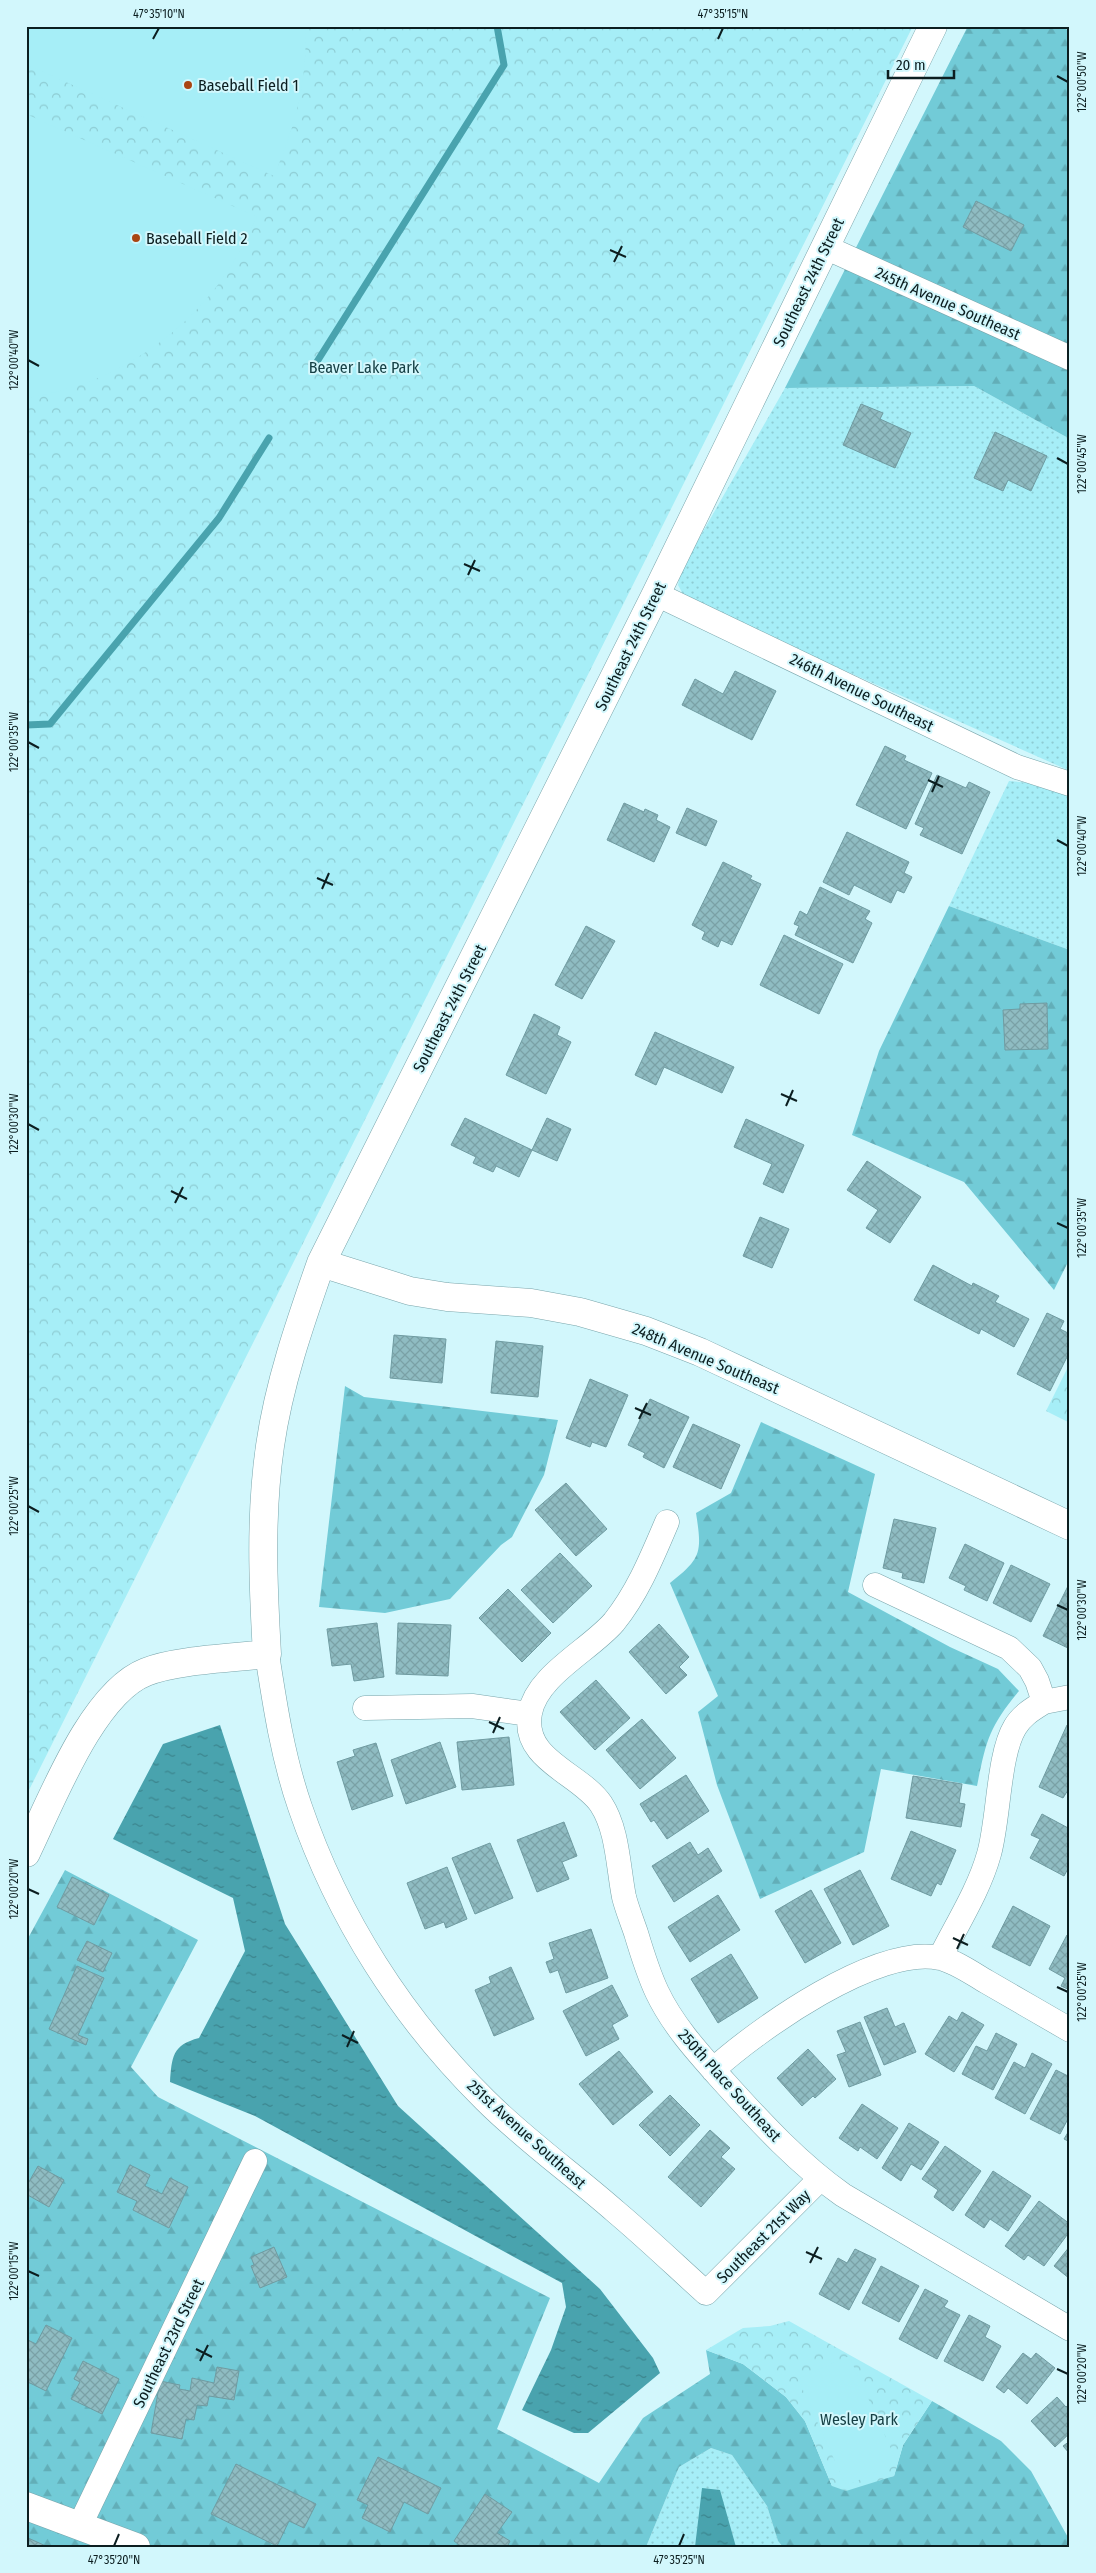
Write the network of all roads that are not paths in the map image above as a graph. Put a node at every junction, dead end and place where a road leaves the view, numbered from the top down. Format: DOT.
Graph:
graph roads {
  1 [pos="933,26"];
  2 [pos="825,248"];
  3 [pos="1070,358"];
  4 [pos="656,594"];
  5 [pos="1070,784"];
  6 [pos="321,1263"];
  7 [pos="666,1522"];
  8 [pos="1070,1526"];
  9 [pos="875,1585"];
  10 [pos="266,1654"];
  11 [pos="1070,1698"];
  12 [pos="1044,1702"];
  13 [pos="365,1708"];
  14 [pos="529,1714"];
  15 [pos="26,1853"];
  16 [pos="940,1958"];
  17 [pos="1070,2030"];
  18 [pos="713,2070"];
  19 [pos="255,2161"];
  20 [pos="820,2179"];
  21 [pos="706,2293"];
  22 [pos="1070,2329"];
  23 [pos="26,2506"];
  24 [pos="80,2525"];
  25 [pos="136,2547"];
  1 -- 2 [label="street, Southeast 24th Street"];
  2 -- 3 [label="street, 245th Avenue Southeast"];
  2 -- 4 [label="street, Southeast 24th Street"];
  4 -- 5 [label="street, 246th Avenue Southeast"];
  4 -- 6 [label="street, Southeast 24th Street"];
  6 -- 8 [label="street, 248th Avenue Southeast"];
  6 -- 10 [label="street, 251st Avenue Southeast"];
  7 -- 14 [label="street"];
  9 -- 12 [label="street"];
  10 -- 15 [label="street"];
  10 -- 21 [label="street, 251st Avenue Southeast"];
  11 -- 12 [label="street"];
  12 -- 16 [label="street"];
  13 -- 14 [label="street"];
  14 -- 18 [label="street, 250th Place Southeast"];
  16 -- 17 [label="street"];
  16 -- 18 [label="street"];
  18 -- 20 [label="street, 250th Place Southeast"];
  19 -- 24 [label="street, Southeast 23rd Street"];
  20 -- 21 [label="street, Southeast 21st Way"];
  20 -- 22 [label="street, 250th Place Southeast"];
  23 -- 24 [label="street"];
  24 -- 25 [label="street"];
}
